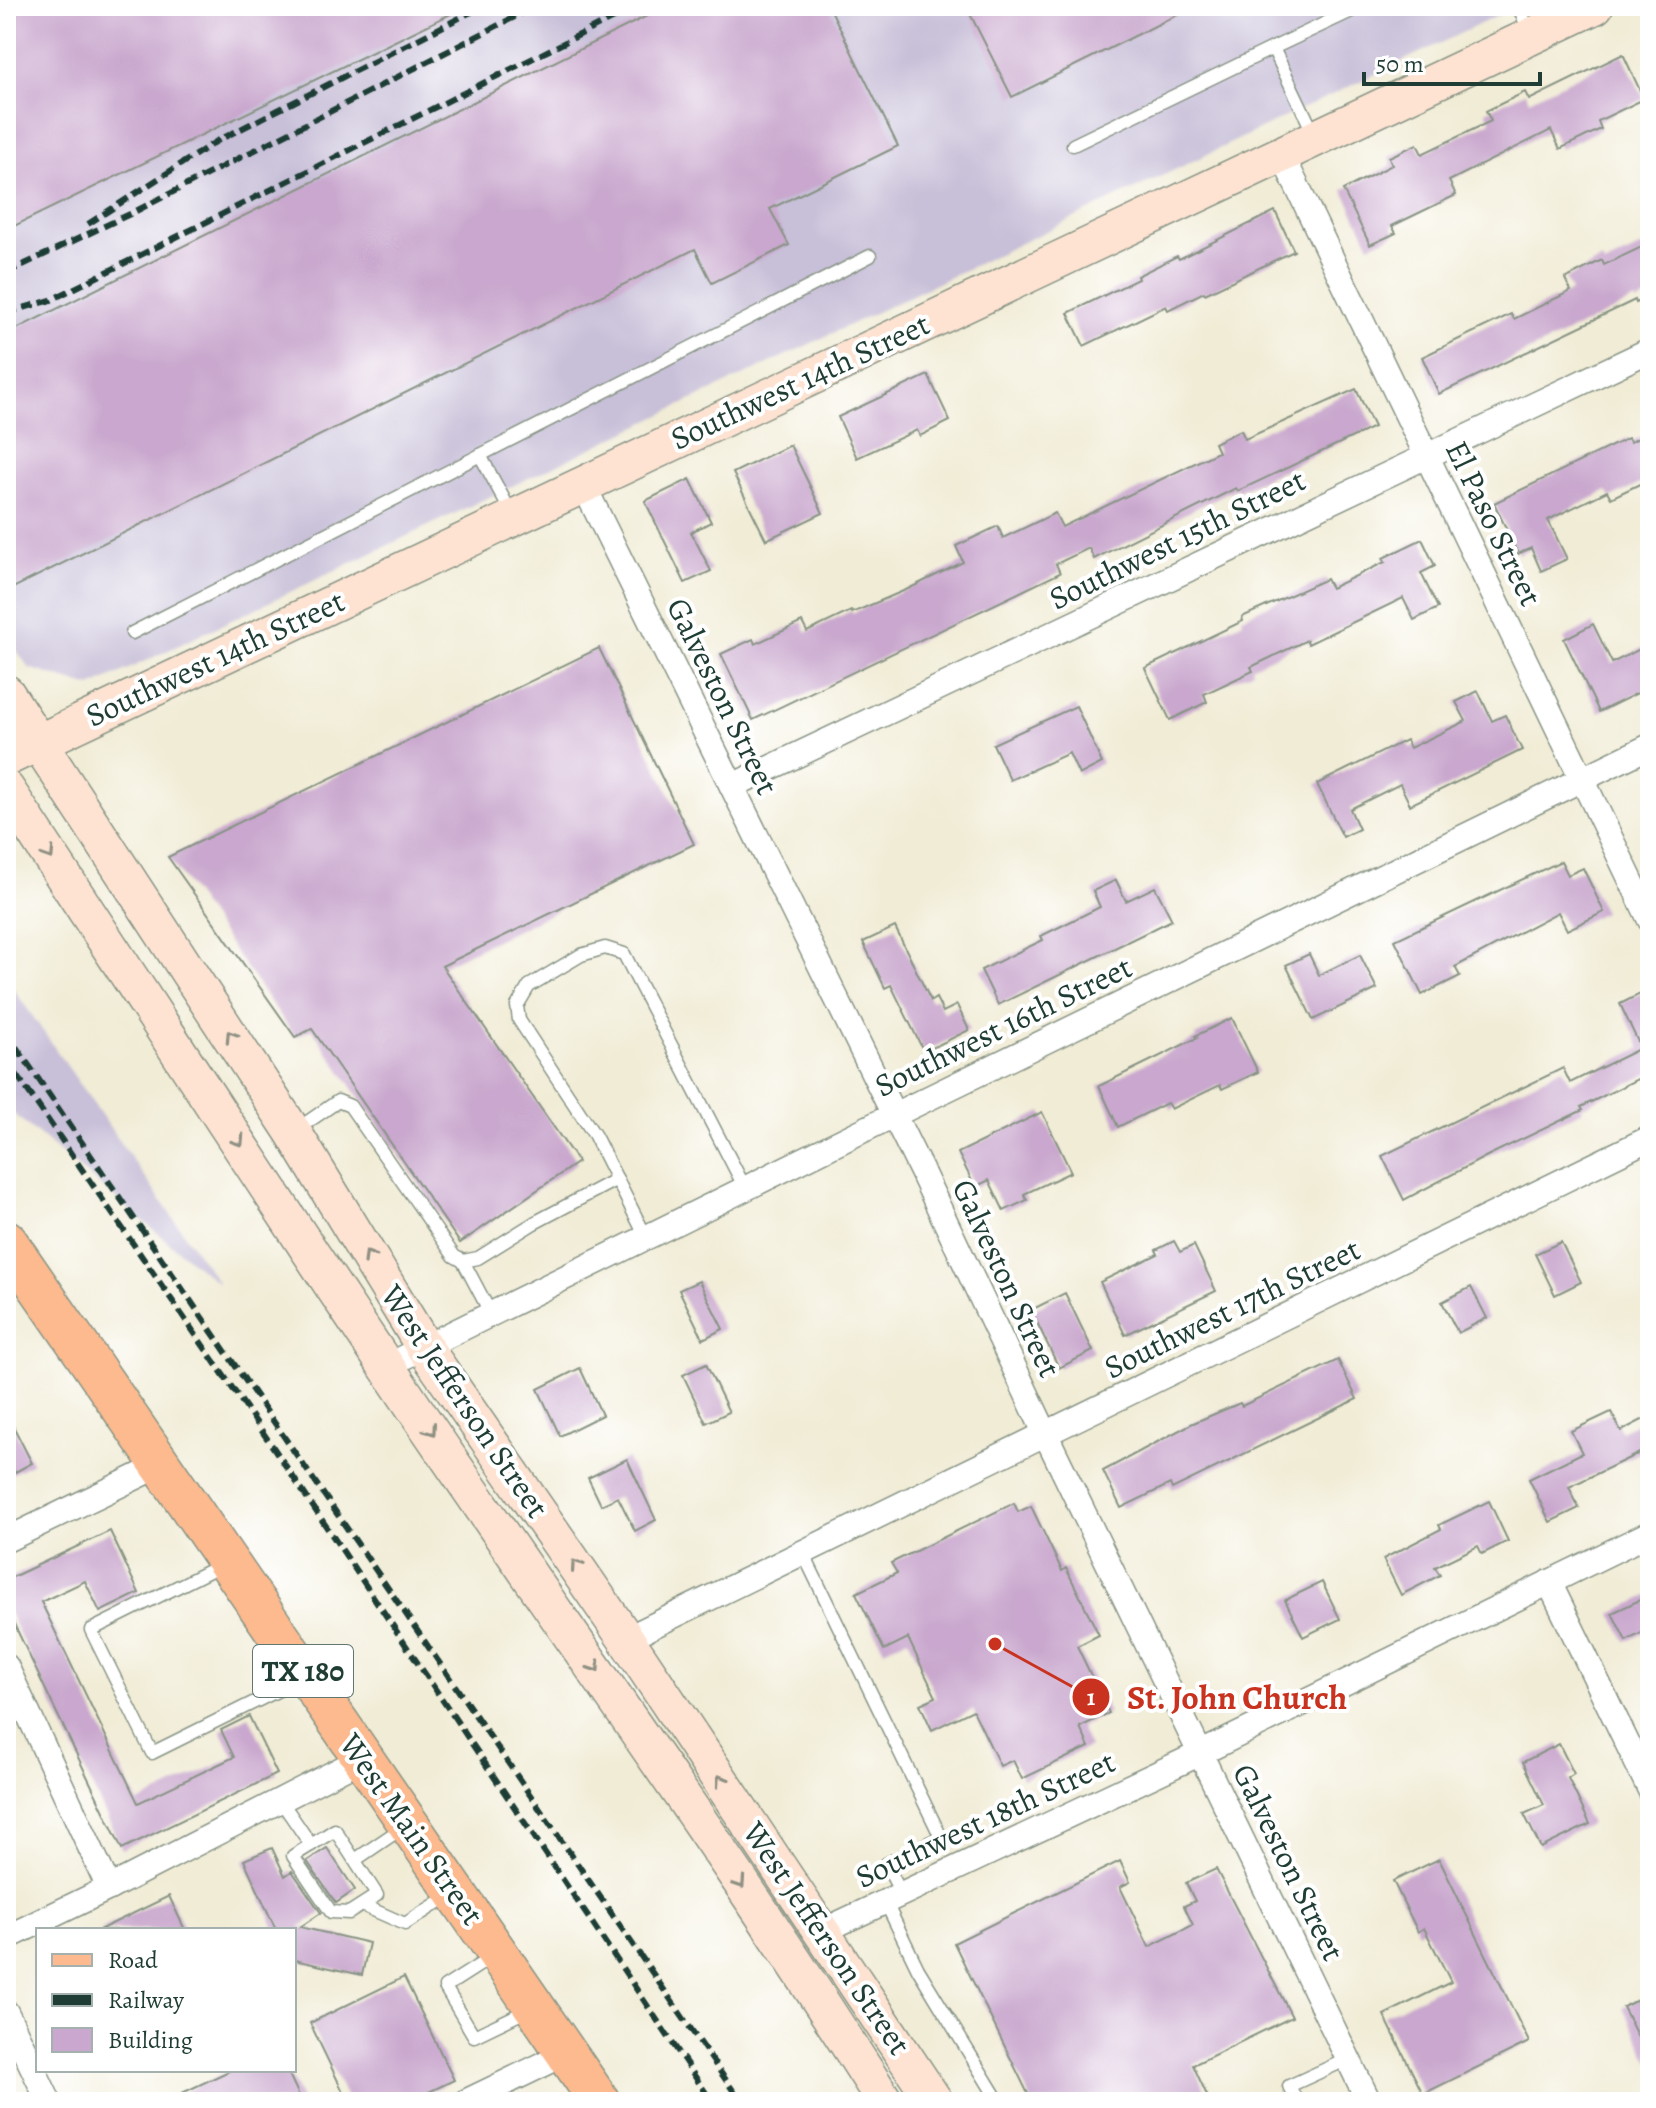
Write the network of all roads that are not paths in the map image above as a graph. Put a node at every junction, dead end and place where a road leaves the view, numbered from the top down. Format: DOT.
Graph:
graph roads {
  1 [pos="1362,6"];
  2 [pos="1595,6"];
  3 [pos="1525,21"];
  4 [pos="1273,48"];
  5 [pos="1315,137"];
  6 [pos="1073,145"];
  7 [pos="1281,153"];
  8 [pos="870,256"];
  9 [pos="1650,350"];
  10 [pos="480,455"];
  11 [pos="1426,455"];
  12 [pos="583,484"];
  13 [pos="514,517"];
  14 [pos="132,633"];
  15 [pos="6,693"];
  16 [pos="40,741"];
  17 [pos="1650,746"];
  18 [pos="6,758"];
  19 [pos="1582,780"];
  20 [pos="732,786"];
  21 [pos="6,789"];
  22 [pos="1650,920"];
  23 [pos="894,1115"];
  24 [pos="293,1132"];
  25 [pos="1650,1138"];
  26 [pos="617,1179"];
  27 [pos="745,1188"];
  28 [pos="646,1237"];
  29 [pos="6,1240"];
  30 [pos="463,1261"];
  31 [pos="491,1314"];
  32 [pos="424,1347"];
  33 [pos="386,1366"];
  34 [pos="1046,1435"];
  35 [pos="161,1465"];
  36 [pos="1650,1533"];
  37 [pos="6,1540"];
  38 [pos="803,1553"];
  39 [pos="228,1562"];
  40 [pos="1549,1582"];
  41 [pos="626,1639"];
  42 [pos="6,1666"];
  43 [pos="306,1676"];
  44 [pos="1201,1753"];
  45 [pos="363,1758"];
  46 [pos="1650,1790"];
  47 [pos="281,1801"];
  48 [pos="408,1823"];
  49 [pos="311,1845"];
  50 [pos="355,1860"];
  51 [pos="109,1888"];
  52 [pos="455,1892"];
  53 [pos="893,1897"];
  54 [pos="362,1905"];
  55 [pos="823,1931"];
  56 [pos="6,1938"];
  57 [pos="498,1954"];
  58 [pos="535,2007"];
  59 [pos="6,2012"];
  60 [pos="567,2053"];
  61 [pos="1348,2059"];
  62 [pos="477,2100"];
  63 [pos="49,2102"];
  64 [pos="600,2102"];
  65 [pos="885,2102"];
  66 [pos="935,2102"];
  67 [pos="999,2102"];
  68 [pos="1297,2102"];
  69 [pos="1369,2102"];
  1 -- 4 [label="lane"];
  2 -- 3 [label="main road, Southwest 14th Street"];
  3 -- 5 [label="main road, Southwest 14th Street"];
  4 -- 5 [label="lane"];
  4 -- 6 [label="lane"];
  5 -- 7 [label="main road, Southwest 14th Street"];
  7 -- 11 [label="street, El Paso Street"];
  7 -- 12 [label="main road, Southwest 14th Street"];
  8 -- 10 [label="lane"];
  9 -- 11 [label="street, Southwest 15th Street"];
  10 -- 13 [label="lane"];
  10 -- 14 [label="lane"];
  11 -- 19 [label="street, El Paso Street"];
  11 -- 20 [label="street, Southwest 15th Street"];
  12 -- 13 [label="main road, Southwest 14th Street"];
  12 -- 20 [label="street, Galveston Street"];
  13 -- 16 [label="main road, Southwest 14th Street"];
  15 -- 16 [label="main road, West Jefferson Street"];
  16 -- 18 [label="main road, Southwest 14th Street"];
  24 -- 16 [label="main road, West Jefferson Street, one-way"];
  17 -- 19 [label="street, Southwest 16th Street"];
  19 -- 22 [label="street, El Paso Street"];
  19 -- 23 [label="street, Southwest 16th Street"];
  20 -- 23 [label="street, Galveston Street"];
  21 -- 33 [label="main road, West Jefferson Street, one-way"];
  23 -- 27 [label="street, Southwest 16th Street"];
  23 -- 34 [label="street, Galveston Street"];
  24 -- 30 [label="lane"];
  32 -- 24 [label="main road, West Jefferson Street, one-way"];
  25 -- 34 [label="street, Southwest 17th Street"];
  26 -- 27 [label="lane"];
  26 -- 28 [label="lane"];
  26 -- 30 [label="lane"];
  27 -- 28 [label="street, Southwest 16th Street"];
  28 -- 31 [label="street, Southwest 16th Street"];
  29 -- 35 [label="main road, West Main Street / TX 180"];
  30 -- 31 [label="lane"];
  31 -- 32 [label="street, Southwest 16th Street"];
  32 -- 33 [label="street, Southwest 16th Street"];
  41 -- 32 [label="main road, West Jefferson Street, one-way"];
  33 -- 65 [label="main road, West Jefferson Street, one-way"];
  34 -- 38 [label="street, Southwest 17th Street"];
  34 -- 44 [label="street, Galveston Street"];
  35 -- 37 [label="street"];
  35 -- 39 [label="main road, West Main Street / TX 180"];
  36 -- 40 [label="street, Southwest 18th Street"];
  38 -- 41 [label="street, Southwest 17th Street"];
  38 -- 53 [label="lane"];
  39 -- 43 [label="main road, West Main Street / TX 180"];
  39 -- 43 [label="lane"];
  40 -- 44 [label="street, Southwest 18th Street"];
  40 -- 46 [label="street"];
  55 -- 41 [label="main road, West Jefferson Street, one-way"];
  42 -- 51 [label="street"];
  43 -- 45 [label="main road, West Main Street / TX 180"];
  44 -- 53 [label="street, Southwest 18th Street"];
  44 -- 61 [label="street, Galveston Street"];
  45 -- 47 [label="street"];
  45 -- 48 [label="main road, West Main Street / TX 180"];
  47 -- 49 [label="lane"];
  47 -- 51 [label="street"];
  48 -- 50 [label="lane"];
  48 -- 52 [label="main road, West Main Street / TX 180"];
  49 -- 50 [label="lane"];
  49 -- 54 [label="lane"];
  50 -- 54 [label="lane"];
  51 -- 56 [label="street"];
  52 -- 54 [label="lane"];
  52 -- 57 [label="main road, West Main Street / TX 180"];
  53 -- 55 [label="street, Southwest 18th Street"];
  53 -- 67 [label="lane"];
  55 -- 66 [label="main road, West Jefferson Street"];
  57 -- 58 [label="main road, West Main Street / TX 180"];
  57 -- 58 [label="lane"];
  58 -- 60 [label="main road, West Main Street / TX 180"];
  59 -- 63 [label="street"];
  60 -- 62 [label="street"];
  60 -- 64 [label="main road, West Main Street / TX 180"];
  61 -- 68 [label="lane"];
  61 -- 69 [label="street, Galveston Street"];
}
